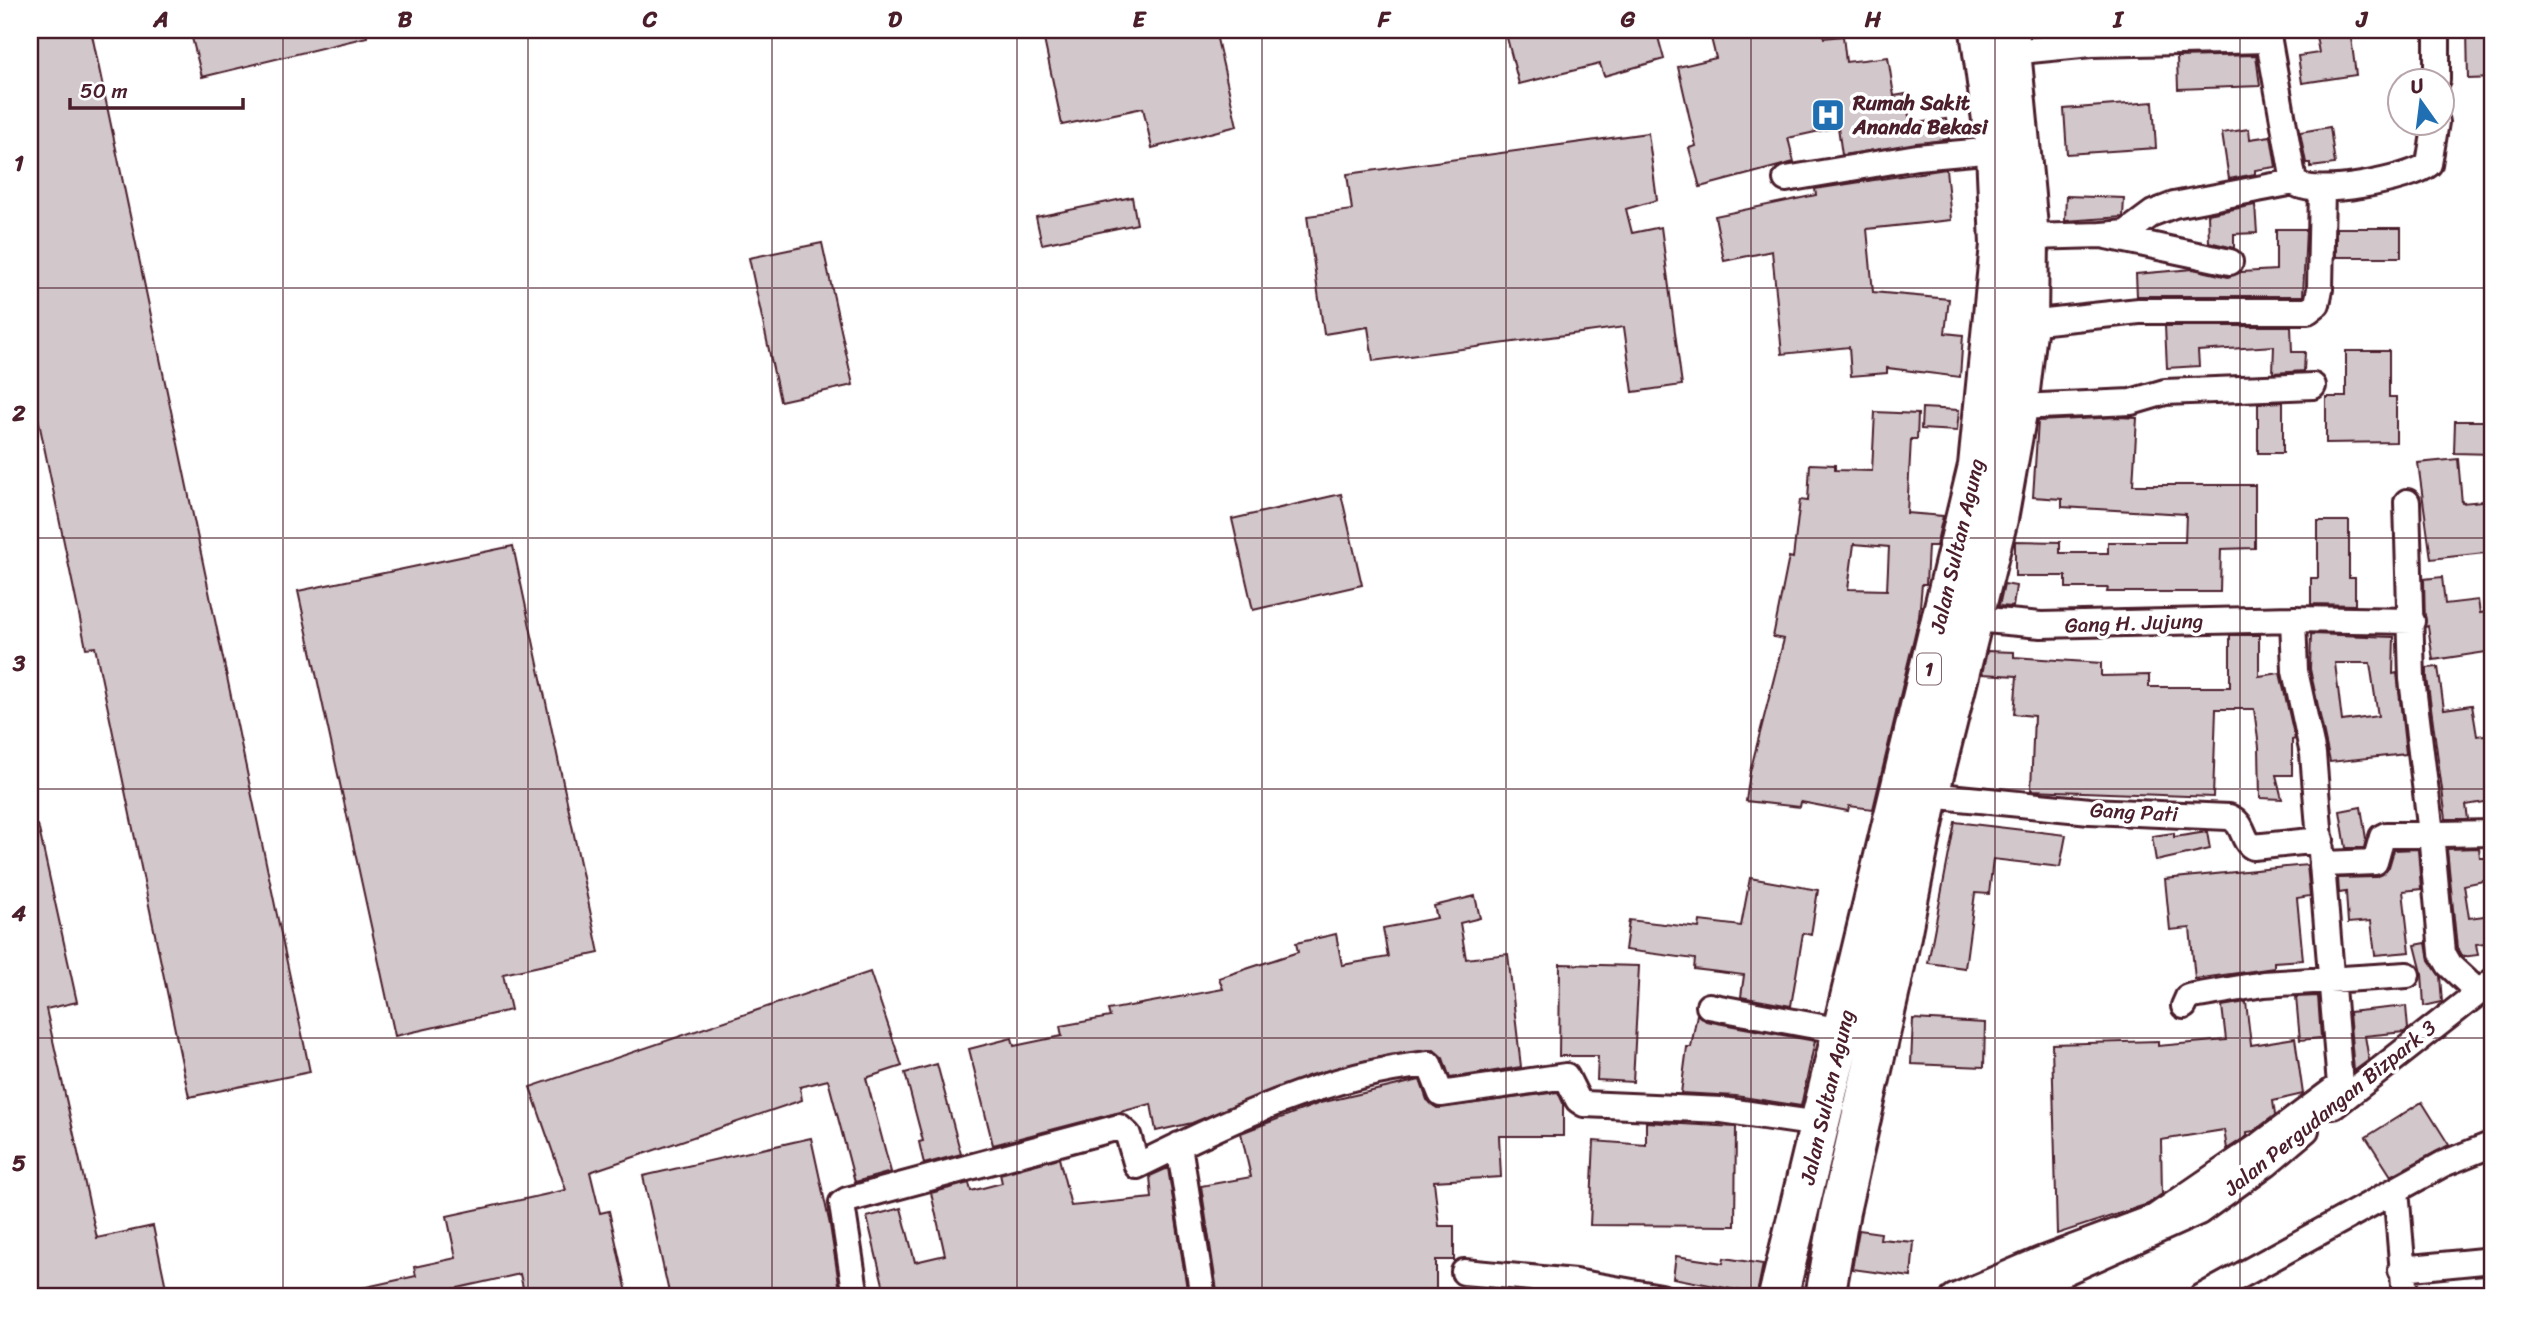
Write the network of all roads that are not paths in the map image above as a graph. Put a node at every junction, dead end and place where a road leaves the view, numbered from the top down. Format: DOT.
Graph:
graph roads {
  1 [pos="1980,30"];
  2 [pos="2437,30"];
  3 [pos="2268,35"];
  4 [pos="2010,41"];
  5 [pos="2437,66"];
  6 [pos="2434,136"];
  7 [pos="1996,150"];
  8 [pos="1786,179"];
  9 [pos="2294,182"];
  10 [pos="2322,189"];
  11 [pos="2102,235"];
  12 [pos="2029,237"];
  13 [pos="2230,262"];
  14 [pos="2028,323"];
  15 [pos="2313,386"];
  16 [pos="2018,407"];
  17 [pos="2407,502"];
  18 [pos="2293,619"];
  19 [pos="1975,620"];
  20 [pos="2412,621"];
  21 [pos="1929,795"];
  22 [pos="2431,833"];
  23 [pos="2493,833"];
  24 [pos="2322,852"];
  25 [pos="2407,975"];
  26 [pos="2331,978"];
  27 [pos="2485,986"];
  28 [pos="1709,1006"];
  29 [pos="2184,1006"];
  30 [pos="1842,1031"];
  31 [pos="1819,1124"];
  32 [pos="2493,1144"];
  33 [pos="1179,1145"];
  34 [pos="2396,1190"];
  35 [pos="2493,1260"];
  36 [pos="2401,1269"];
  37 [pos="1464,1272"];
  38 [pos="856,1297"];
  39 [pos="1203,1297"];
  40 [pos="1661,1297"];
  41 [pos="1778,1297"];
  42 [pos="1825,1297"];
  43 [pos="1954,1297"];
  44 [pos="2010,1297"];
  45 [pos="2202,1297"];
  46 [pos="2405,1297"];
  1 -- 7 [label="highway, Jalan Sultan Agung / 1"];
  2 -- 5 [label="street"];
  3 -- 4 [label="street"];
  3 -- 9 [label="street"];
  4 -- 12 [label="highway, Jalan Sultan Agung / 1"];
  6 -- 10 [label="street"];
  7 -- 8 [label="street"];
  7 -- 30 [label="highway, Jalan Sultan Agung / 1"];
  9 -- 10 [label="street"];
  9 -- 11 [label="street"];
  10 -- 14 [label="street"];
  11 -- 12 [label="street"];
  11 -- 13 [label="street"];
  12 -- 14 [label="highway, Jalan Sultan Agung / 1"];
  14 -- 16 [label="highway, Jalan Sultan Agung / 1"];
  15 -- 16 [label="street"];
  16 -- 19 [label="highway, Jalan Sultan Agung / 1"];
  17 -- 20 [label="street"];
  18 -- 19 [label="street, Gang H. Jujung"];
  18 -- 20 [label="street, Gang H. Jujung"];
  18 -- 24 [label="street"];
  19 -- 21 [label="highway, Jalan Sultan Agung / 1"];
  20 -- 22 [label="street"];
  21 -- 24 [label="street, Gang Pati"];
  21 -- 42 [label="highway, Jalan Sultan Agung / 1"];
  22 -- 23 [label="street"];
  22 -- 24 [label="street"];
  22 -- 27 [label="street"];
  24 -- 26 [label="street"];
  25 -- 26 [label="street"];
  26 -- 29 [label="street"];
  26 -- 43 [label="street"];
  27 -- 44 [label="street, Jalan Pergudangan Bizpark 3"];
  28 -- 30 [label="street"];
  30 -- 31 [label="highway, Jalan Sultan Agung / 1"];
  31 -- 33 [label="street"];
  31 -- 41 [label="highway, Jalan Sultan Agung / 1"];
  32 -- 34 [label="street"];
  33 -- 38 [label="street"];
  33 -- 39 [label="street"];
  34 -- 36 [label="street"];
  34 -- 45 [label="street"];
  35 -- 36 [label="street"];
  36 -- 46 [label="street"];
  37 -- 40 [label="street"];
}
